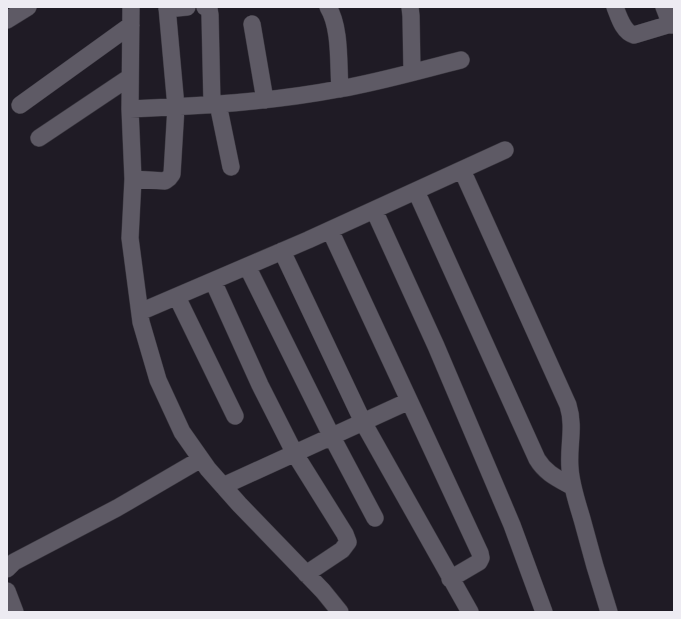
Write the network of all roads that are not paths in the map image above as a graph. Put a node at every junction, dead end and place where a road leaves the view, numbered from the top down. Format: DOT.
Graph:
graph roads {
  1 [pos="28,7"];
  2 [pos="131,7"];
  3 [pos="187,7"];
  4 [pos="206,7"];
  5 [pos="328,7"];
  6 [pos="410,7"];
  7 [pos="615,7"];
  8 [pos="664,7"];
  9 [pos="167,8"];
  10 [pos="7,20"];
  11 [pos="252,24"];
  12 [pos="672,24"];
  13 [pos="131,25"];
  14 [pos="461,60"];
  15 [pos="412,72"];
  16 [pos="130,77"];
  17 [pos="340,89"];
  18 [pos="265,100"];
  19 [pos="215,104"];
  20 [pos="20,105"];
  21 [pos="176,107"];
  22 [pos="130,109"];
  23 [pos="39,138"];
  24 [pos="506,150"];
  25 [pos="231,167"];
  26 [pos="462,170"];
  27 [pos="133,179"];
  28 [pos="416,191"];
  29 [pos="374,210"];
  30 [pos="330,230"];
  31 [pos="282,251"];
  32 [pos="247,266"];
  33 [pos="213,281"];
  34 [pos="177,297"];
  35 [pos="140,312"];
  36 [pos="410,401"];
  37 [pos="235,416"];
  38 [pos="363,422"];
  39 [pos="332,437"];
  40 [pos="295,454"];
  41 [pos="201,459"];
  42 [pos="223,486"];
  43 [pos="573,487"];
  44 [pos="375,518"];
  45 [pos="7,569"];
  46 [pos="306,574"];
  47 [pos="450,579"];
  48 [pos="7,591"];
  49 [pos="15,612"];
  50 [pos="340,612"];
  51 [pos="470,612"];
  52 [pos="544,612"];
  53 [pos="609,612"];
  1 -- 10 [label="street"];
  2 -- 13 [label="street"];
  3 -- 9 [label="street"];
  4 -- 19 [label="street"];
  5 -- 17 [label="street"];
  6 -- 15 [label="street"];
  7 -- 12 [label="street"];
  8 -- 12 [label="street"];
  9 -- 21 [label="street"];
  11 -- 18 [label="street"];
  13 -- 16 [label="street"];
  13 -- 20 [label="street"];
  14 -- 15 [label="street"];
  15 -- 17 [label="street"];
  16 -- 22 [label="street"];
  16 -- 23 [label="street"];
  17 -- 18 [label="street"];
  18 -- 19 [label="street"];
  19 -- 21 [label="street"];
  19 -- 25 [label="street"];
  21 -- 22 [label="street"];
  21 -- 27 [label="street"];
  22 -- 27 [label="street"];
  24 -- 26 [label="street"];
  26 -- 28 [label="street"];
  26 -- 43 [label="street"];
  27 -- 35 [label="street"];
  28 -- 29 [label="street"];
  28 -- 43 [label="street"];
  29 -- 30 [label="street"];
  29 -- 52 [label="street"];
  30 -- 31 [label="street"];
  30 -- 36 [label="street"];
  31 -- 32 [label="street"];
  31 -- 38 [label="street"];
  32 -- 33 [label="street"];
  32 -- 39 [label="street"];
  33 -- 34 [label="street"];
  33 -- 40 [label="street"];
  34 -- 35 [label="street"];
  34 -- 37 [label="street"];
  35 -- 41 [label="street"];
  36 -- 38 [label="street"];
  36 -- 47 [label="street"];
  38 -- 39 [label="street"];
  38 -- 47 [label="street"];
  39 -- 40 [label="street"];
  39 -- 44 [label="street"];
  40 -- 42 [label="street"];
  40 -- 46 [label="street"];
  41 -- 42 [label="street"];
  41 -- 45 [label="street"];
  42 -- 46 [label="street"];
  43 -- 53 [label="street"];
  46 -- 50 [label="street"];
  47 -- 51 [label="street"];
  48 -- 49 [label="street"];
}
